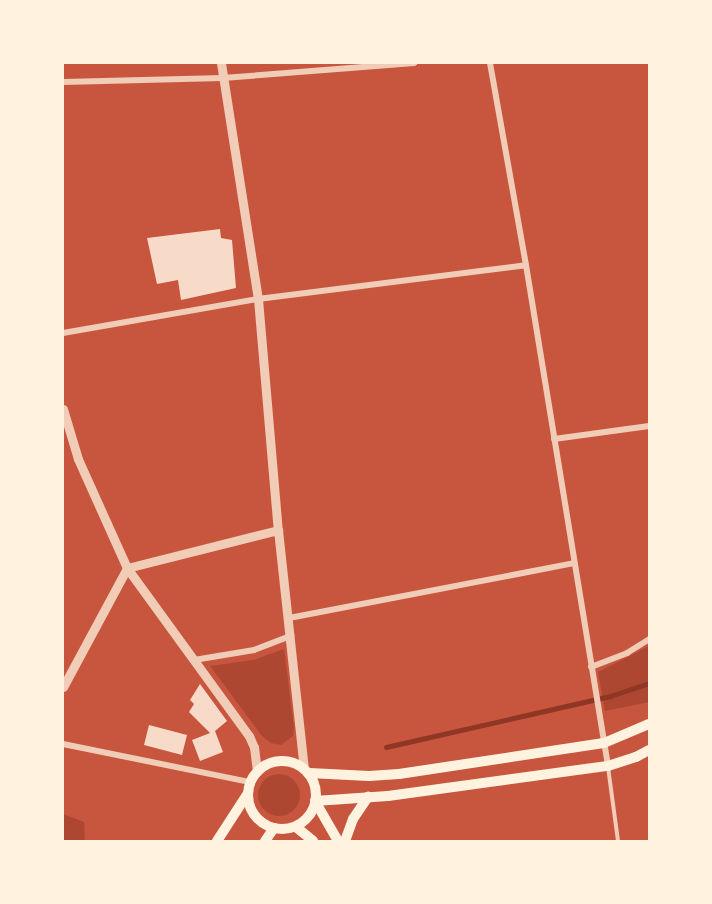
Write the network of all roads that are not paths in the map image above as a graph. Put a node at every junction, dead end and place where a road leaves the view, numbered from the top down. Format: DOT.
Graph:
graph roads {
  1 [pos="221,63"];
  2 [pos="414,63"];
  3 [pos="490,63"];
  4 [pos="364,65"];
  5 [pos="223,78"];
  6 [pos="63,82"];
  7 [pos="526,265"];
  8 [pos="258,299"];
  9 [pos="63,333"];
  10 [pos="63,409"];
  11 [pos="649,426"];
  12 [pos="554,440"];
  13 [pos="278,530"];
  14 [pos="574,563"];
  15 [pos="127,568"];
  16 [pos="289,618"];
  17 [pos="291,636"];
  18 [pos="649,639"];
  19 [pos="194,660"];
  20 [pos="591,667"];
  21 [pos="63,687"];
  22 [pos="649,724"];
  23 [pos="604,743"];
  24 [pos="63,744"];
  25 [pos="649,750"];
  26 [pos="608,766"];
  27 [pos="306,771"];
  28 [pos="257,772"];
  29 [pos="250,782"];
  30 [pos="248,793"];
  31 [pos="368,797"];
  32 [pos="315,801"];
  33 [pos="296,827"];
  34 [pos="274,828"];
  35 [pos="217,841"];
  36 [pos="265,841"];
  37 [pos="313,841"];
  38 [pos="338,841"];
  39 [pos="345,841"];
  40 [pos="618,841"];
  1 -- 5 [label="street"];
  2 -- 4 [label="street"];
  3 -- 7 [label="street"];
  4 -- 5 [label="street"];
  5 -- 6 [label="street"];
  5 -- 8 [label="street"];
  7 -- 8 [label="street"];
  7 -- 12 [label="street"];
  8 -- 9 [label="street"];
  8 -- 13 [label="street"];
  10 -- 15 [label="street"];
  11 -- 12 [label="street"];
  12 -- 14 [label="street"];
  13 -- 15 [label="street"];
  13 -- 16 [label="street"];
  14 -- 16 [label="street"];
  14 -- 20 [label="street"];
  15 -- 19 [label="street"];
  15 -- 21 [label="street"];
  16 -- 17 [label="street"];
  17 -- 19 [label="street"];
  17 -- 27 [label="street"];
  18 -- 20 [label="street"];
  19 -- 28 [label="street"];
  20 -- 23 [label="street"];
  22 -- 23 [label="main road"];
  23 -- 26 [label="street"];
  23 -- 27 [label="main road"];
  24 -- 29 [label="street"];
  25 -- 26 [label="main road"];
  26 -- 31 [label="main road"];
  26 -- 40 [label="lane"];
  27 -- 28 [label="main road"];
  27 -- 32 [label="main road"];
  28 -- 29 [label="main road"];
  29 -- 30 [label="main road"];
  30 -- 34 [label="main road"];
  30 -- 35 [label="main road"];
  31 -- 32 [label="main road"];
  31 -- 39 [label="main road"];
  32 -- 33 [label="main road"];
  32 -- 38 [label="main road"];
  33 -- 34 [label="main road"];
  33 -- 37 [label="main road"];
  34 -- 36 [label="main road"];
}
